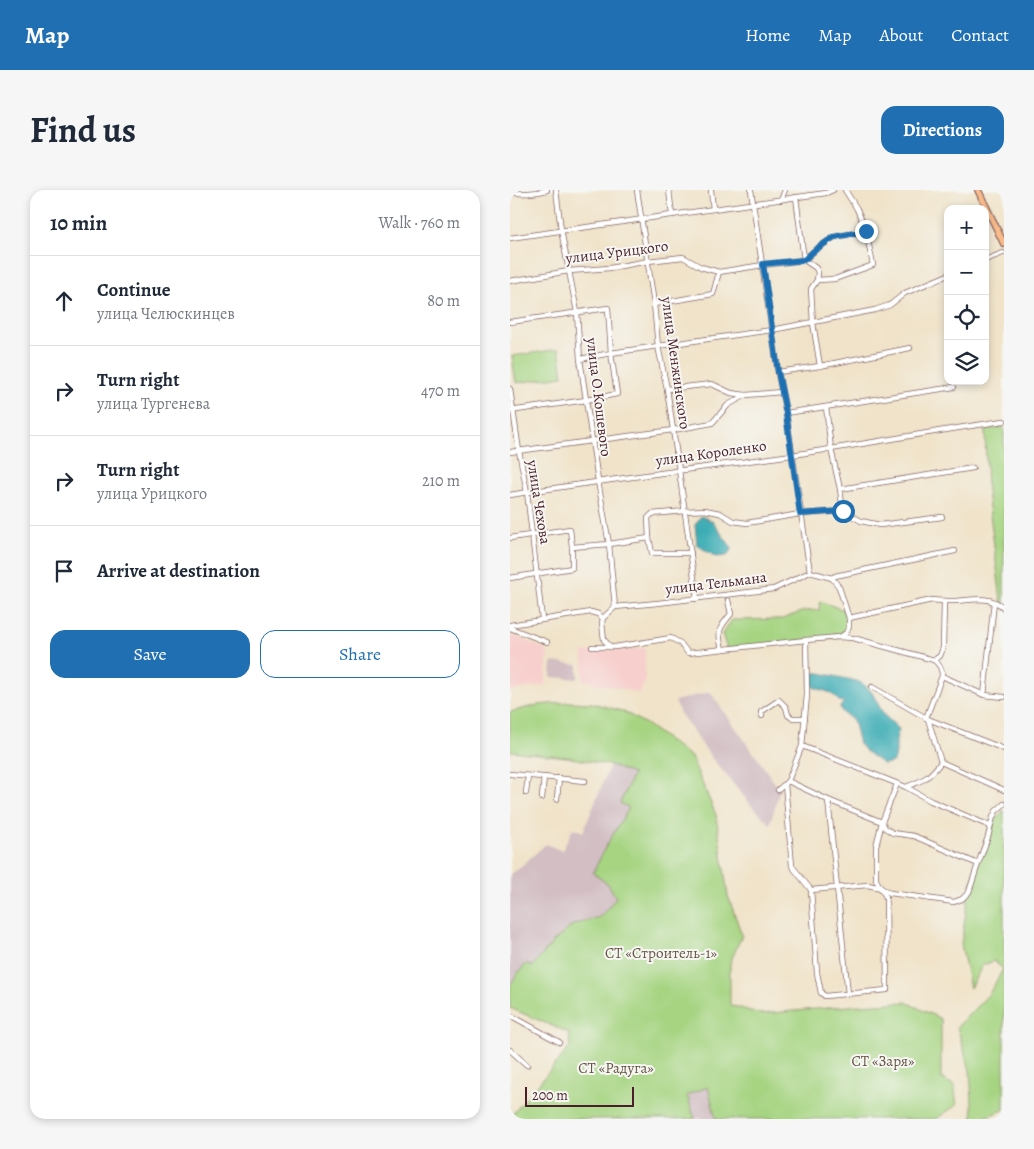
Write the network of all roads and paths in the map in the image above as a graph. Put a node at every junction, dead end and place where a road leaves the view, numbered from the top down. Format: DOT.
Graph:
graph roads {
  1 [pos="547,190"];
  2 [pos="556,190"];
  3 [pos="637,190"];
  4 [pos="669,190"];
  5 [pos="711,190"];
  6 [pos="752,190"];
  7 [pos="785,190"];
  8 [pos="833,190"];
  9 [pos="845,190"];
  10 [pos="978,190"];
  11 [pos="510,192"];
  12 [pos="796,197"];
  13 [pos="781,200"];
  14 [pos="753,203"];
  15 [pos="713,209"];
  16 [pos="672,215"];
  17 [pos="642,220"];
  18 [pos="561,230"];
  19 [pos="866,231"];
  20 [pos="510,238"];
  21 [pos="1004,244"];
  22 [pos="1003,253"];
  23 [pos="989,258"];
  24 [pos="804,260"];
  25 [pos="648,261"];
  26 [pos="763,264"];
  27 [pos="569,271"];
  28 [pos="719,272"];
  29 [pos="944,277"];
  30 [pos="817,280"];
  31 [pos="510,281"];
  32 [pos="654,304"];
  33 [pos="577,312"];
  34 [pos="510,322"];
  35 [pos="813,323"];
  36 [pos="772,330"];
  37 [pos="658,346"];
  38 [pos="910,348"];
  39 [pos="611,353"];
  40 [pos="580,359"];
  41 [pos="820,366"];
  42 [pos="778,372"];
  43 [pos="954,387"];
  44 [pos="510,389"];
  45 [pos="667,389"];
  46 [pos="781,392"];
  47 [pos="746,395"];
  48 [pos="586,400"];
  49 [pos="826,407"];
  50 [pos="511,411"];
  51 [pos="786,413"];
  52 [pos="1004,422"];
  53 [pos="673,430"];
  54 [pos="593,440"];
  55 [pos="831,449"];
  56 [pos="519,451"];
  57 [pos="510,452"];
  58 [pos="792,455"];
  59 [pos="973,468"];
  60 [pos="679,470"];
  61 [pos="598,481"];
  62 [pos="840,489"];
  63 [pos="527,492"];
  64 [pos="510,495"];
  65 [pos="685,511"];
  66 [pos="843,511"];
  67 [pos="800,514"];
  68 [pos="942,517"];
  69 [pos="532,534"];
  70 [pos="510,538"];
  71 [pos="650,538"];
  72 [pos="609,544"];
  73 [pos="572,547"];
  74 [pos="955,551"];
  75 [pos="691,553"];
  76 [pos="810,572"];
  77 [pos="537,574"];
  78 [pos="510,578"];
  79 [pos="832,578"];
  80 [pos="697,599"];
  81 [pos="728,600"];
  82 [pos="944,601"];
  83 [pos="994,602"];
  84 [pos="615,607"];
  85 [pos="1004,608"];
  86 [pos="603,618"];
  87 [pos="849,618"];
  88 [pos="542,620"];
  89 [pos="510,626"];
  90 [pos="839,638"];
  91 [pos="806,640"];
  92 [pos="547,642"];
  93 [pos="592,647"];
  94 [pos="612,647"];
  95 [pos="722,649"];
  96 [pos="934,660"];
  97 [pos="942,676"];
  98 [pos="872,687"];
  99 [pos="984,695"];
  100 [pos="1004,697"];
  101 [pos="762,716"];
  102 [pos="805,718"];
  103 [pos="927,719"];
  104 [pos="802,746"];
  105 [pos="1004,749"];
  106 [pos="941,762"];
  107 [pos="510,774"];
  108 [pos="528,776"];
  109 [pos="544,777"];
  110 [pos="559,778"];
  111 [pos="585,780"];
  112 [pos="787,783"];
  113 [pos="897,784"];
  114 [pos="906,787"];
  115 [pos="778,790"];
  116 [pos="1004,790"];
  117 [pos="526,793"];
  118 [pos="542,798"];
  119 [pos="557,799"];
  120 [pos="828,800"];
  121 [pos="1004,804"];
  122 [pos="882,822"];
  123 [pos="990,826"];
  124 [pos="978,864"];
  125 [pos="836,888"];
  126 [pos="881,888"];
  127 [pos="811,890"];
  128 [pos="848,994"];
  129 [pos="510,1015"];
  130 [pos="559,1042"];
  131 [pos="510,1050"];
  132 [pos="527,1065"];
  1 -- 11 [label="street"];
  2 -- 18 [label="street, улица О.Кошевого"];
  3 -- 17 [label="street, улица Менжинского"];
  4 -- 16 [label="street"];
  5 -- 15 [label="street"];
  6 -- 14 [label="street"];
  7 -- 13 [label="street"];
  8 -- 12 [label="street"];
  9 -- 19 [label="street"];
  10 -- 21 [label="main road"];
  12 -- 13 [label="street"];
  12 -- 24 [label="street"];
  13 -- 14 [label="street"];
  14 -- 15 [label="street"];
  14 -- 26 [label="street"];
  15 -- 16 [label="street"];
  16 -- 17 [label="street"];
  17 -- 18 [label="street"];
  17 -- 25 [label="street, улица Менжинского"];
  18 -- 20 [label="street"];
  18 -- 27 [label="street, улица О.Кошевого"];
  19 -- 24 [label="street"];
  19 -- 30 [label="street"];
  22 -- 23 [label="street"];
  24 -- 26 [label="street, улица Урицкого"];
  24 -- 30 [label="street"];
  25 -- 27 [label="street, улица Урицкого"];
  25 -- 28 [label="street, улица Урицкого"];
  25 -- 32 [label="street, улица Менжинского"];
  26 -- 28 [label="street, улица Урицкого"];
  26 -- 36 [label="street"];
  27 -- 31 [label="street, улица Урицкого"];
  27 -- 33 [label="street, улица О.Кошевого"];
  28 -- 32 [label="street"];
  29 -- 35 [label="street"];
  30 -- 35 [label="street"];
  32 -- 37 [label="street, улица Менжинского"];
  33 -- 34 [label="street"];
  33 -- 39 [label="street"];
  33 -- 40 [label="street, улица О.Кошевого"];
  35 -- 36 [label="street"];
  35 -- 41 [label="street"];
  36 -- 37 [label="street"];
  36 -- 42 [label="street"];
  37 -- 39 [label="street"];
  37 -- 45 [label="street, улица Менжинского"];
  38 -- 41 [label="street"];
  39 -- 40 [label="street"];
  39 -- 48 [label="street"];
  40 -- 48 [label="street, улица О.Кошевого"];
  41 -- 42 [label="street"];
  42 -- 46 [label="street"];
  43 -- 49 [label="street"];
  44 -- 50 [label="street, улица Чехова"];
  45 -- 47 [label="street"];
  45 -- 53 [label="street, улица Менжинского"];
  46 -- 47 [label="street"];
  46 -- 51 [label="street"];
  47 -- 53 [label="street"];
  48 -- 50 [label="street"];
  48 -- 54 [label="street, улица О.Кошевого"];
  49 -- 51 [label="street"];
  49 -- 55 [label="street"];
  50 -- 56 [label="street, улица Чехова"];
  51 -- 58 [label="street"];
  52 -- 55 [label="street, улица Короленко"];
  53 -- 54 [label="street"];
  53 -- 60 [label="street, улица Менжинского"];
  54 -- 56 [label="street"];
  54 -- 61 [label="street, улица О.Кошевого"];
  55 -- 58 [label="street, улица Короленко"];
  55 -- 62 [label="street"];
  56 -- 57 [label="street"];
  56 -- 63 [label="street, улица Чехова"];
  58 -- 60 [label="street, улица Короленко"];
  58 -- 67 [label="street"];
  59 -- 62 [label="street"];
  60 -- 61 [label="street, улица Короленко"];
  60 -- 65 [label="street, улица Менжинского"];
  61 -- 63 [label="street, улица Короленко"];
  61 -- 72 [label="street, улица О.Кошевого"];
  62 -- 66 [label="street"];
  63 -- 64 [label="street, улица Короленко"];
  63 -- 69 [label="street, улица Чехова"];
  65 -- 67 [label="street"];
  65 -- 71 [label="street"];
  65 -- 75 [label="street, улица Менжинского"];
  66 -- 67 [label="street"];
  66 -- 68 [label="street"];
  67 -- 76 [label="street"];
  69 -- 70 [label="street"];
  69 -- 73 [label="street"];
  69 -- 77 [label="street, улица Чехова"];
  71 -- 72 [label="street"];
  71 -- 75 [label="street"];
  72 -- 73 [label="street"];
  72 -- 84 [label="street, улица О.Кошевого"];
  73 -- 77 [label="street"];
  74 -- 79 [label="street"];
  75 -- 80 [label="street, улица Менжинского"];
  76 -- 79 [label="street"];
  76 -- 80 [label="street, улица Тельмана"];
  77 -- 78 [label="street"];
  77 -- 88 [label="street, улица Чехова"];
  79 -- 87 [label="street"];
  80 -- 84 [label="street, улица Тельмана"];
  81 -- 95 [label="street"];
  82 -- 83 [label="street"];
  82 -- 87 [label="street"];
  82 -- 96 [label="street"];
  83 -- 85 [label="street"];
  83 -- 99 [label="street"];
  84 -- 86 [label="street"];
  86 -- 88 [label="street"];
  86 -- 94 [label="street"];
  87 -- 90 [label="street"];
  88 -- 89 [label="street"];
  89 -- 92 [label="street"];
  90 -- 91 [label="street"];
  90 -- 96 [label="street"];
  91 -- 95 [label="street"];
  91 -- 102 [label="street"];
  93 -- 94 [label="street"];
  94 -- 95 [label="street"];
  96 -- 97 [label="street"];
  97 -- 99 [label="street"];
  97 -- 103 [label="street"];
  98 -- 103 [label="street"];
  99 -- 100 [label="street"];
  101 -- 102 [label="street"];
  102 -- 104 [label="street"];
  103 -- 105 [label="street"];
  103 -- 106 [label="street"];
  104 -- 112 [label="street"];
  104 -- 113 [label="street"];
  106 -- 114 [label="street"];
  106 -- 116 [label="street"];
  107 -- 108 [label="street"];
  108 -- 109 [label="street"];
  108 -- 117 [label="street"];
  109 -- 110 [label="street"];
  109 -- 118 [label="street"];
  110 -- 111 [label="street"];
  110 -- 119 [label="street"];
  112 -- 115 [label="street"];
  112 -- 120 [label="street"];
  112 -- 127 [label="street"];
  113 -- 114 [label="street"];
  113 -- 122 [label="street"];
  114 -- 123 [label="street"];
  120 -- 122 [label="street"];
  120 -- 125 [label="street"];
  121 -- 123 [label="street"];
  122 -- 124 [label="street"];
  122 -- 126 [label="street"];
  123 -- 124 [label="street"];
  124 -- 126 [label="street"];
  125 -- 126 [label="street"];
  125 -- 127 [label="street"];
  125 -- 128 [label="street"];
  126 -- 128 [label="street"];
  127 -- 128 [label="street"];
  129 -- 130 [label="street"];
  131 -- 132 [label="street"];
}
